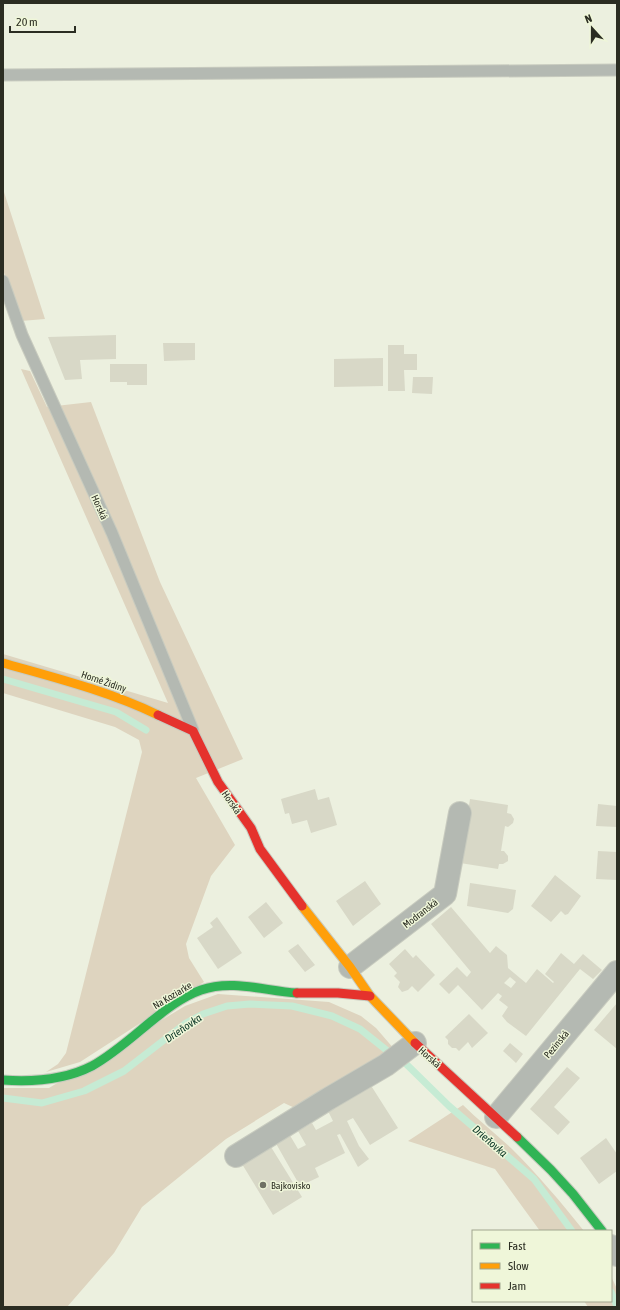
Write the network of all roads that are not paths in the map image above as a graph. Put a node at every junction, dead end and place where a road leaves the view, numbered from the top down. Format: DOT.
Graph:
graph roads {
  1 [pos="617,70"];
  2 [pos="3,75"];
  3 [pos="3,282"];
  4 [pos="3,663"];
  5 [pos="193,731"];
  6 [pos="460,813"];
  7 [pos="350,967"];
  8 [pos="617,972"];
  9 [pos="370,996"];
  10 [pos="415,1043"];
  11 [pos="3,1080"];
  12 [pos="496,1117"];
  13 [pos="236,1156"];
  14 [pos="601,1230"];
  1 -- 2 [label="lane"];
  3 -- 5 [label="lane, Horská"];
  4 -- 5 [label="street, Horné Židiny"];
  5 -- 7 [label="street, Horská"];
  6 -- 7 [label="street, Modranská"];
  7 -- 9 [label="street, Horská"];
  8 -- 12 [label="street, Pezinská"];
  9 -- 10 [label="street, Horská"];
  9 -- 11 [label="street, Na Koziarke"];
  10 -- 12 [label="street, Horská"];
  10 -- 13 [label="street"];
  12 -- 14 [label="street, Horská"];
}
